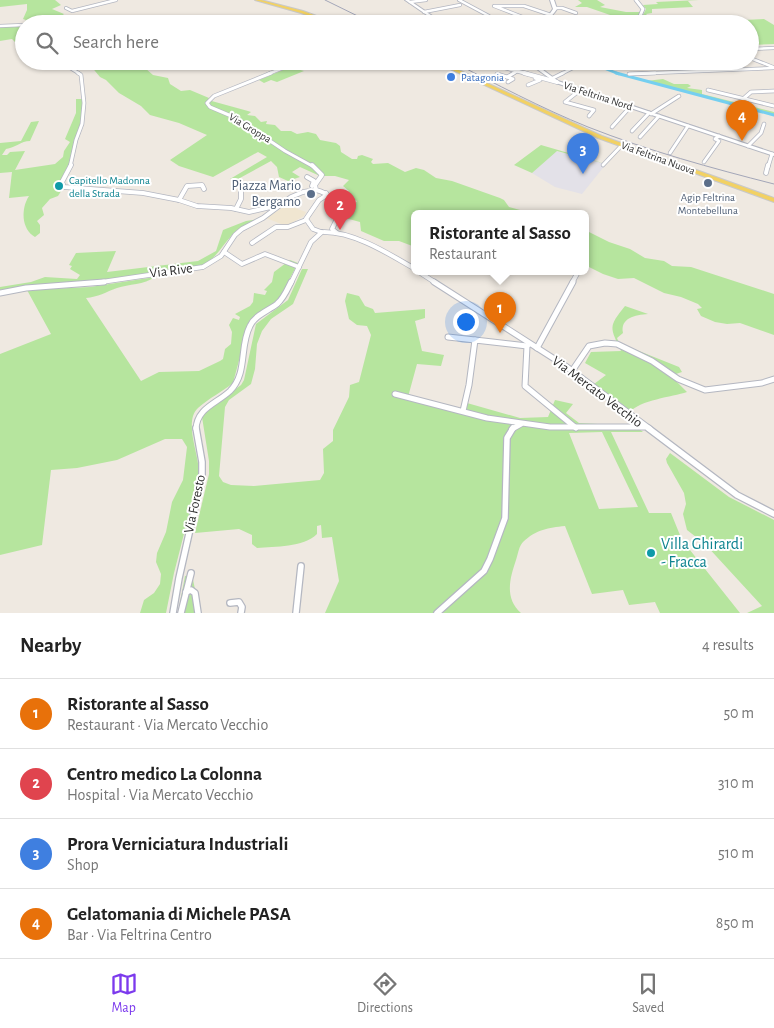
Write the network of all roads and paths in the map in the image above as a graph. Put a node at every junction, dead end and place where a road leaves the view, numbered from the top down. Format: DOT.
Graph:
graph roads {
  1 [pos="116,0"];
  2 [pos="257,0"];
  3 [pos="426,0"];
  4 [pos="459,0"];
  5 [pos="552,0"];
  6 [pos="636,0"];
  7 [pos="408,1"];
  8 [pos="460,5"];
  9 [pos="66,8"];
  10 [pos="555,8"];
  11 [pos="424,12"];
  12 [pos="576,13"];
  13 [pos="310,14"];
  14 [pos="429,15"];
  15 [pos="487,15"];
  16 [pos="517,15"];
  17 [pos="551,15"];
  18 [pos="640,15"];
  19 [pos="15,25"];
  20 [pos="0,26"];
  21 [pos="774,48"];
  22 [pos="759,49"];
  23 [pos="759,62"];
  24 [pos="774,68"];
  25 [pos="759,69"];
  26 [pos="73,70"];
  27 [pos="279,70"];
  28 [pos="454,70"];
  29 [pos="515,70"];
  30 [pos="542,70"];
  31 [pos="568,70"];
  32 [pos="726,70"];
  33 [pos="518,71"];
  34 [pos="544,73"];
  35 [pos="497,74"];
  36 [pos="629,74"];
  37 [pos="535,76"];
  38 [pos="507,77"];
  39 [pos="541,77"];
  40 [pos="549,79"];
  41 [pos="508,82"];
  42 [pos="528,85"];
  43 [pos="580,90"];
  44 [pos="708,90"];
  45 [pos="774,91"];
  46 [pos="679,96"];
  47 [pos="743,99"];
  48 [pos="774,106"];
  49 [pos="630,107"];
  50 [pos="650,113"];
  51 [pos="589,116"];
  52 [pos="658,116"];
  53 [pos="764,124"];
  54 [pos="688,126"];
  55 [pos="612,127"];
  56 [pos="632,131"];
  57 [pos="719,136"];
  58 [pos="640,137"];
  59 [pos="622,145"];
  60 [pos="748,146"];
  61 [pos="670,153"];
  62 [pos="773,154"];
  63 [pos="704,162"];
  64 [pos="603,165"];
  65 [pos="766,173"];
  66 [pos="307,177"];
  67 [pos="204,189"];
  68 [pos="241,189"];
  69 [pos="314,190"];
  70 [pos="326,193"];
  71 [pos="323,197"];
  72 [pos="332,197"];
  73 [pos="179,200"];
  74 [pos="774,200"];
  75 [pos="279,205"];
  76 [pos="236,209"];
  77 [pos="306,220"];
  78 [pos="332,226"];
  79 [pos="319,232"];
  80 [pos="337,233"];
  81 [pos="252,243"];
  82 [pos="224,252"];
  83 [pos="299,266"];
  84 [pos="411,267"];
  85 [pos="423,275"];
  86 [pos="576,275"];
  87 [pos="0,292"];
  88 [pos="448,337"];
  89 [pos="475,340"];
  90 [pos="528,345"];
  91 [pos="537,348"];
  92 [pos="572,371"];
  93 [pos="774,379"];
  94 [pos="396,394"];
  95 [pos="463,411"];
  96 [pos="520,424"];
  97 [pos="645,427"];
  98 [pos="576,428"];
  99 [pos="774,514"];
  100 [pos="301,566"];
  101 [pos="191,573"];
  102 [pos="183,595"];
  103 [pos="230,603"];
  104 [pos="173,613"];
  105 [pos="180,613"];
  106 [pos="198,613"];
  107 [pos="241,613"];
  108 [pos="296,613"];
  109 [pos="437,613"];
  1 -- 9 [label="street"];
  2 -- 13 [label="main road"];
  3 -- 7 [label="street"];
  4 -- 15 [label="street"];
  5 -- 10 [label="main road"];
  6 -- 18 [label="street"];
  7 -- 11 [label="main road"];
  8 -- 11 [label="street"];
  10 -- 12 [label="street"];
  10 -- 17 [label="main road"];
  11 -- 14 [label="main road"];
  16 -- 17 [label="street"];
  19 -- 20 [label="street"];
  21 -- 22 [label="street"];
  23 -- 24 [label="street"];
  24 -- 25 [label="street"];
  26 -- 73 [label="street"];
  27 -- 69 [label="street, Via Groppa"];
  28 -- 59 [label="main road, Via Feltrina Nuova"];
  29 -- 33 [label="street, Via Feltrina Nord"];
  30 -- 34 [label="main road, Via Feltrina Nord"];
  31 -- 40 [label="street"];
  32 -- 36 [label="street"];
  33 -- 37 [label="street, Via Feltrina Nord"];
  33 -- 38 [label="street"];
  34 -- 39 [label="street, Via Feltrina Nord"];
  34 -- 40 [label="main road, Via Feltrina Nord"];
  35 -- 38 [label="street"];
  37 -- 39 [label="street, Via Feltrina Nord"];
  37 -- 40 [label="street, Via Feltrina Nord"];
  37 -- 42 [label="street"];
  38 -- 41 [label="street"];
  39 -- 40 [label="street, Via Feltrina Nord"];
  40 -- 43 [label="main road, Via Feltrina Nord"];
  43 -- 49 [label="main road, Via Feltrina Nord"];
  43 -- 51 [label="street"];
  44 -- 47 [label="street"];
  45 -- 47 [label="street"];
  46 -- 50 [label="street, Via Feltrina Nord"];
  47 -- 48 [label="street"];
  49 -- 50 [label="main road, Via Feltrina Nord"];
  49 -- 55 [label="street"];
  50 -- 52 [label="main road, Via Feltrina Nord"];
  50 -- 56 [label="street"];
  52 -- 54 [label="main road, Via Feltrina Nord"];
  52 -- 58 [label="street"];
  53 -- 60 [label="street"];
  54 -- 57 [label="main road, Via Feltrina Nord"];
  54 -- 61 [label="street"];
  57 -- 60 [label="main road, Via Feltrina Nord"];
  57 -- 63 [label="street"];
  59 -- 64 [label="street"];
  59 -- 74 [label="main road, Via Feltrina Nuova"];
  60 -- 62 [label="main road, Via Feltrina Nord"];
  62 -- 65 [label="street"];
  66 -- 69 [label="street"];
  67 -- 73 [label="street"];
  68 -- 76 [label="street"];
  69 -- 70 [label="street"];
  69 -- 75 [label="street, Via Rive"];
  70 -- 71 [label="street"];
  70 -- 72 [label="street"];
  71 -- 72 [label="street"];
  71 -- 77 [label="street"];
  72 -- 78 [label="street"];
  73 -- 76 [label="street"];
  75 -- 76 [label="street"];
  75 -- 82 [label="street, Via Rive"];
  77 -- 79 [label="street"];
  77 -- 81 [label="street"];
  78 -- 79 [label="street"];
  78 -- 80 [label="street"];
  79 -- 80 [label="street"];
  79 -- 83 [label="street, Via Foresto"];
  80 -- 84 [label="street"];
  82 -- 83 [label="street"];
  82 -- 87 [label="street, Via Rive"];
  83 -- 104 [label="street, Via Foresto"];
  85 -- 90 [label="street, Via Mercato Vecchio"];
  86 -- 91 [label="street"];
  88 -- 89 [label="street"];
  89 -- 90 [label="street"];
  89 -- 95 [label="street"];
  90 -- 91 [label="street, Via Mercato Vecchio"];
  90 -- 98 [label="street"];
  91 -- 92 [label="street, Via Mercato Vecchio"];
  92 -- 93 [label="street"];
  92 -- 97 [label="street, Via Mercato Vecchio"];
  94 -- 95 [label="street"];
  95 -- 96 [label="street"];
  96 -- 98 [label="street"];
  96 -- 109 [label="street"];
  97 -- 98 [label="street"];
  97 -- 99 [label="street, Via Mercato Vecchio"];
  100 -- 108 [label="street"];
  101 -- 102 [label="street"];
  102 -- 105 [label="street"];
  102 -- 106 [label="street"];
  103 -- 107 [label="street"];
}
